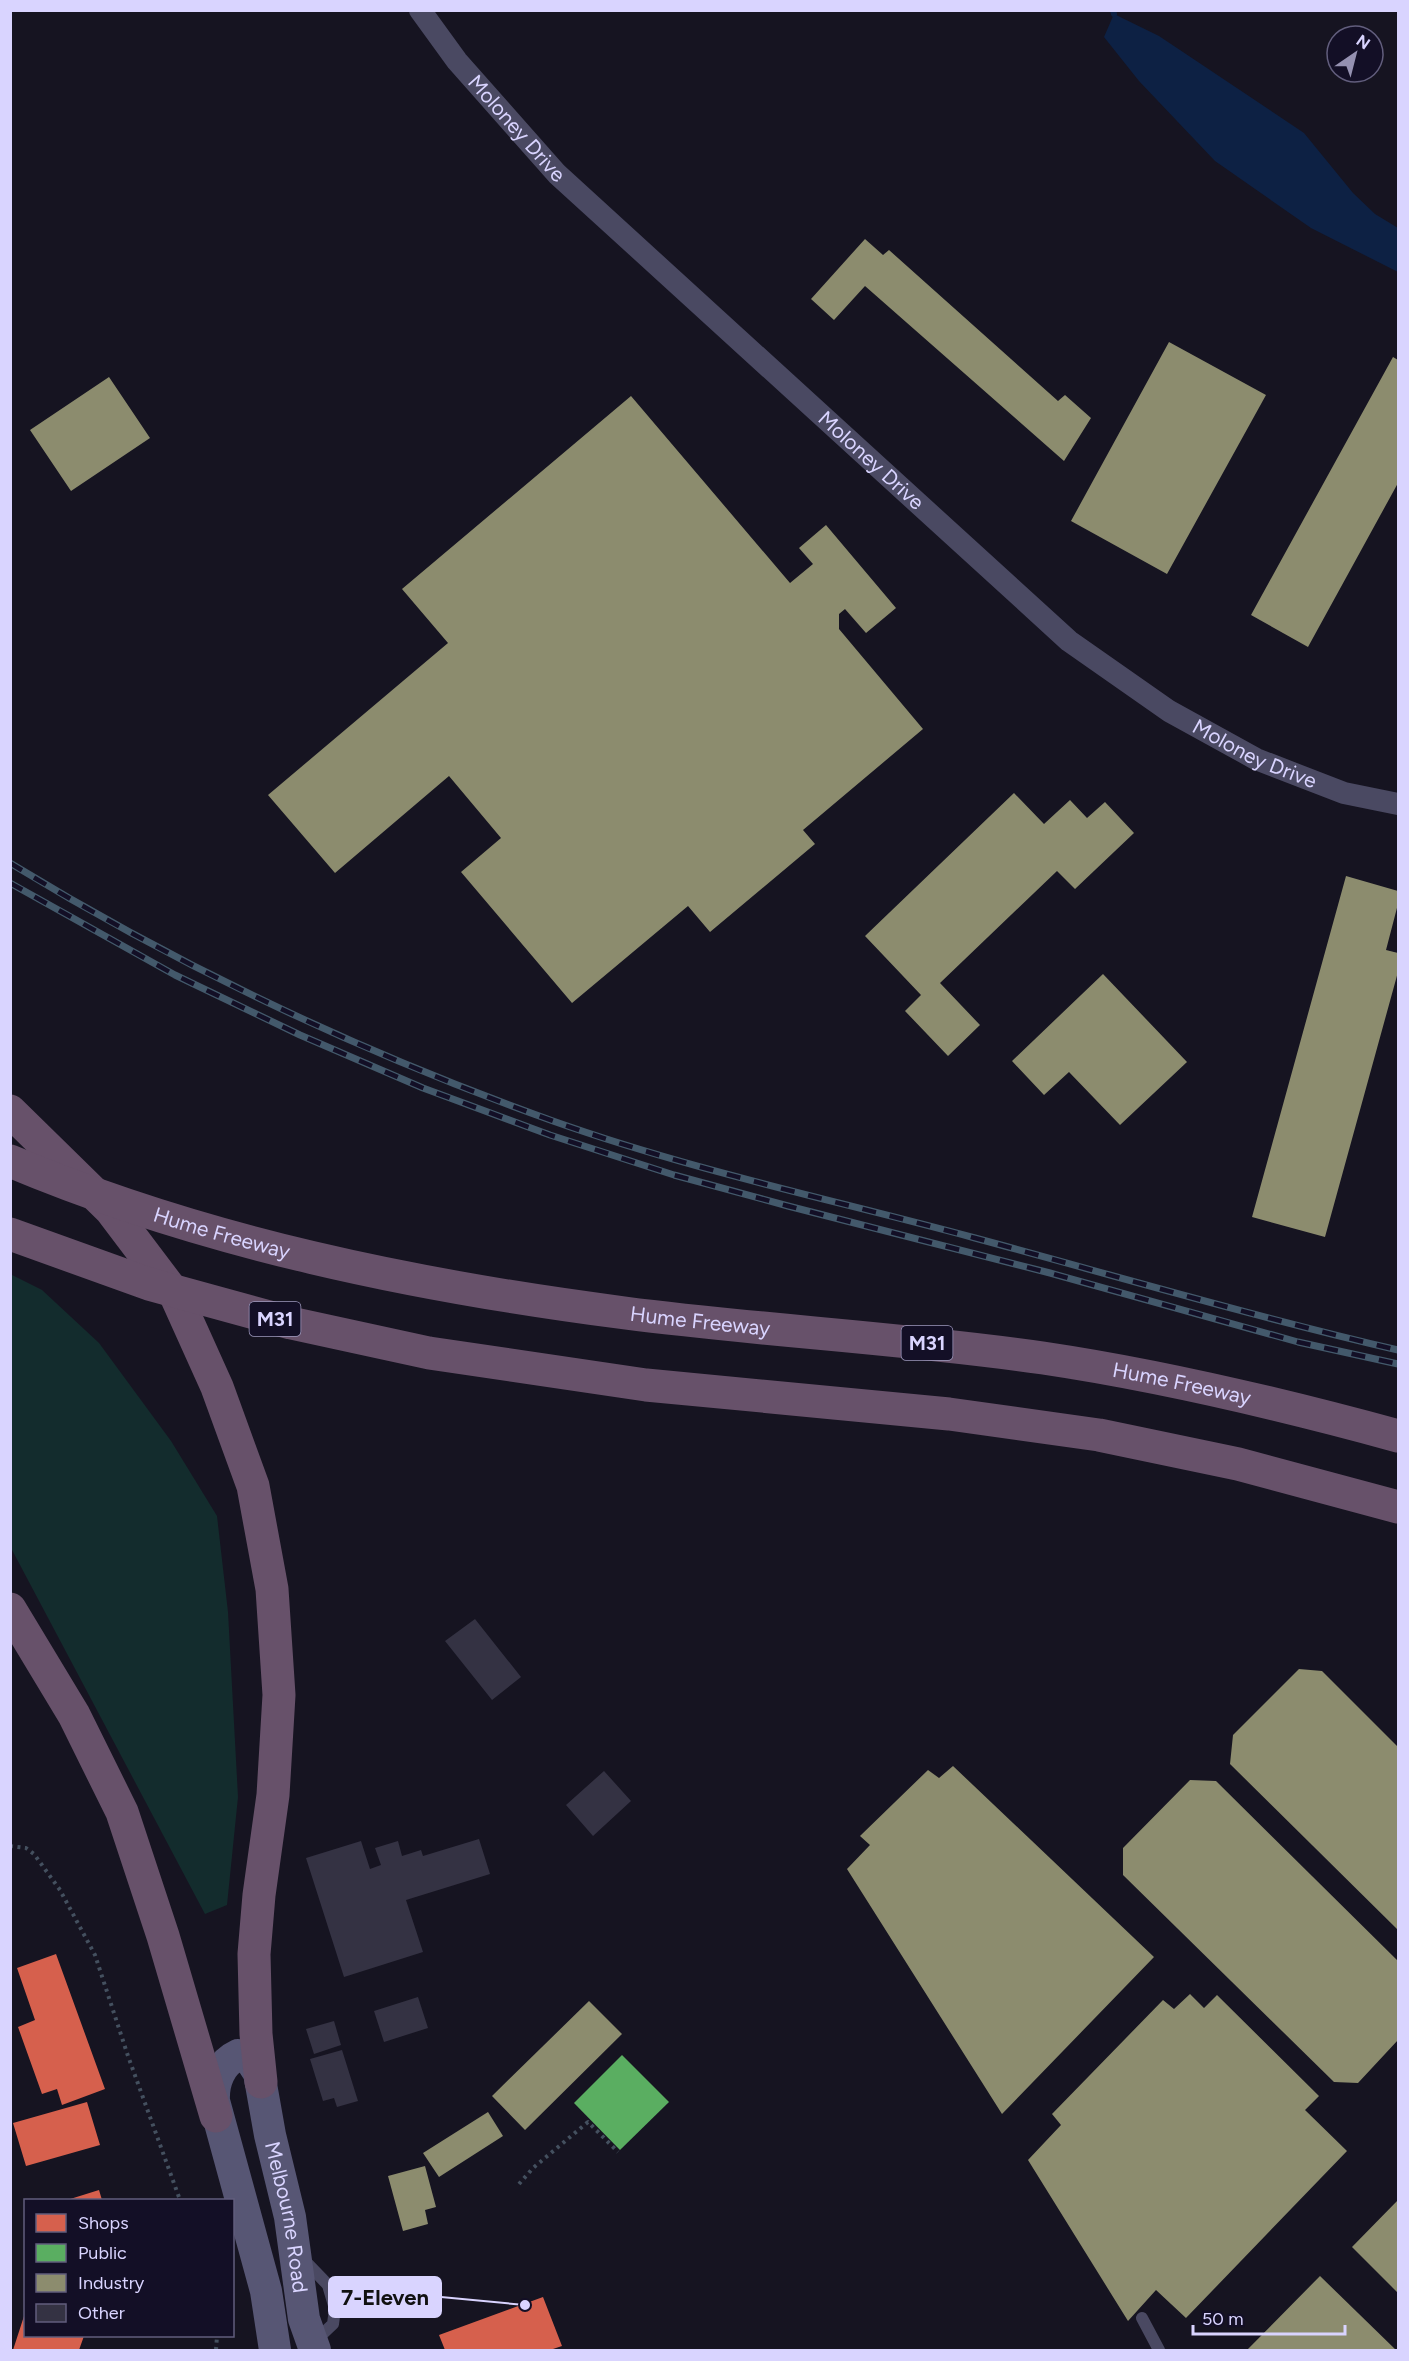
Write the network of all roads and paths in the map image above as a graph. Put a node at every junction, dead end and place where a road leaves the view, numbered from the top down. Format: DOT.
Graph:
graph roads {
  1 [pos="420,10"];
  2 [pos="1398,804"];
  3 [pos="10,1111"];
  4 [pos="10,1161"];
  5 [pos="21,1238"];
  6 [pos="1398,1436"];
  7 [pos="1398,1507"];
  8 [pos="10,1609"];
  9 [pos="10,1846"];
  10 [pos="261,2082"];
  11 [pos="216,2116"];
  12 [pos="618,2152"];
  13 [pos="519,2184"];
  14 [pos="180,2199"];
  15 [pos="1142,2318"];
  16 [pos="314,2349"];
  17 [pos="275,2350"];
  18 [pos="1159,2350"];
  1 -- 2 [label="street, Moloney Drive"];
  3 -- 10 [label="highway"];
  4 -- 6 [label="highway, Hume Freeway / M31"];
  5 -- 7 [label="highway, M31"];
  8 -- 11 [label="highway"];
  9 -- 14 [label="path"];
  10 -- 11 [label="main road, Melbourne Road"];
  10 -- 16 [label="main road, Melbourne Road"];
  11 -- 17 [label="main road, Melbourne Road"];
  12 -- 13 [label="path"];
  15 -- 18 [label="lane"];
}
